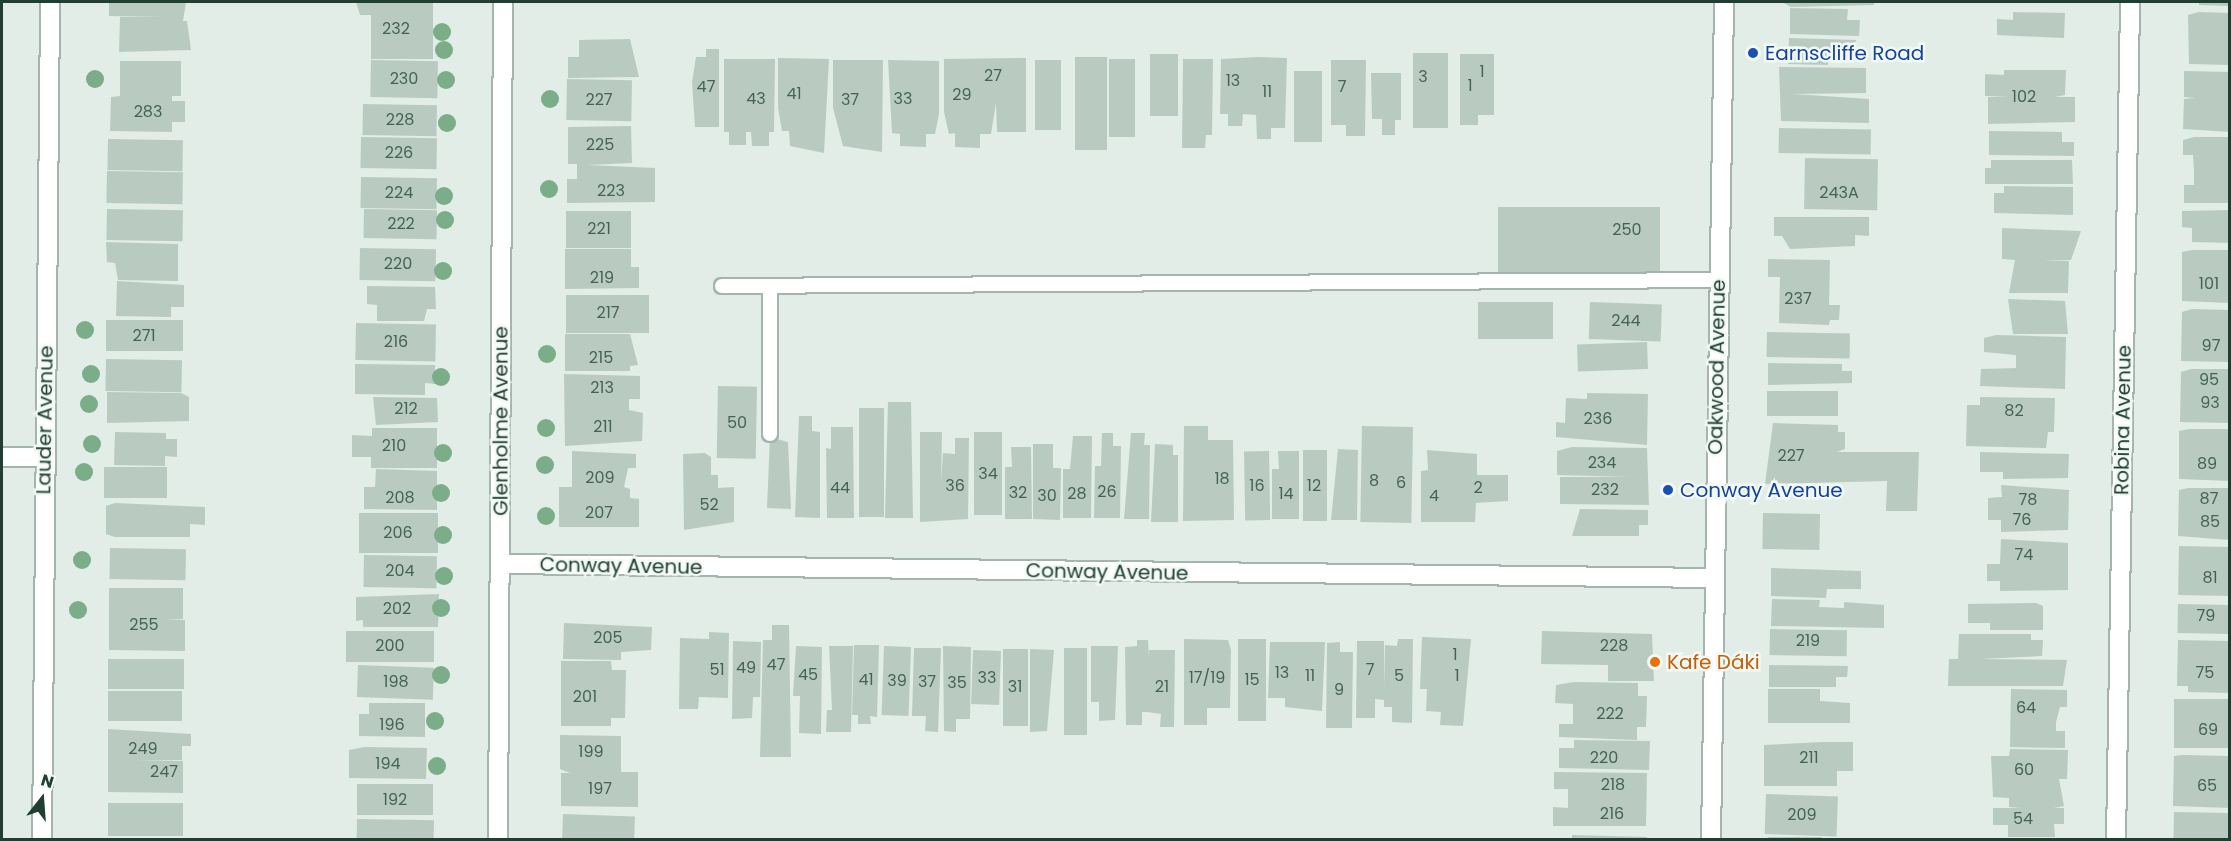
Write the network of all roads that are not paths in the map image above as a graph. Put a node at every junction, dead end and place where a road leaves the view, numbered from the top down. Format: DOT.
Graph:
graph roads {
  1 [pos="50,2"];
  2 [pos="503,2"];
  3 [pos="1724,2"];
  4 [pos="2130,2"];
  5 [pos="1719,280"];
  6 [pos="722,286"];
  7 [pos="770,286"];
  8 [pos="770,434"];
  9 [pos="2,457"];
  10 [pos="44,457"];
  11 [pos="501,564"];
  12 [pos="1712,578"];
  13 [pos="42,840"];
  14 [pos="498,840"];
  15 [pos="1710,840"];
  16 [pos="2116,840"];
  1 -- 10 [label="street, Lauder Avenue"];
  2 -- 11 [label="street, Glenholme Avenue"];
  3 -- 5 [label="street, Oakwood Avenue"];
  4 -- 16 [label="street, Robina Avenue"];
  5 -- 7 [label="lane"];
  5 -- 12 [label="street, Oakwood Avenue"];
  6 -- 7 [label="lane"];
  7 -- 8 [label="lane"];
  9 -- 10 [label="street"];
  10 -- 13 [label="street, Lauder Avenue"];
  11 -- 12 [label="street, Conway Avenue"];
  11 -- 14 [label="street, Glenholme Avenue"];
  12 -- 15 [label="street, Oakwood Avenue"];
}
